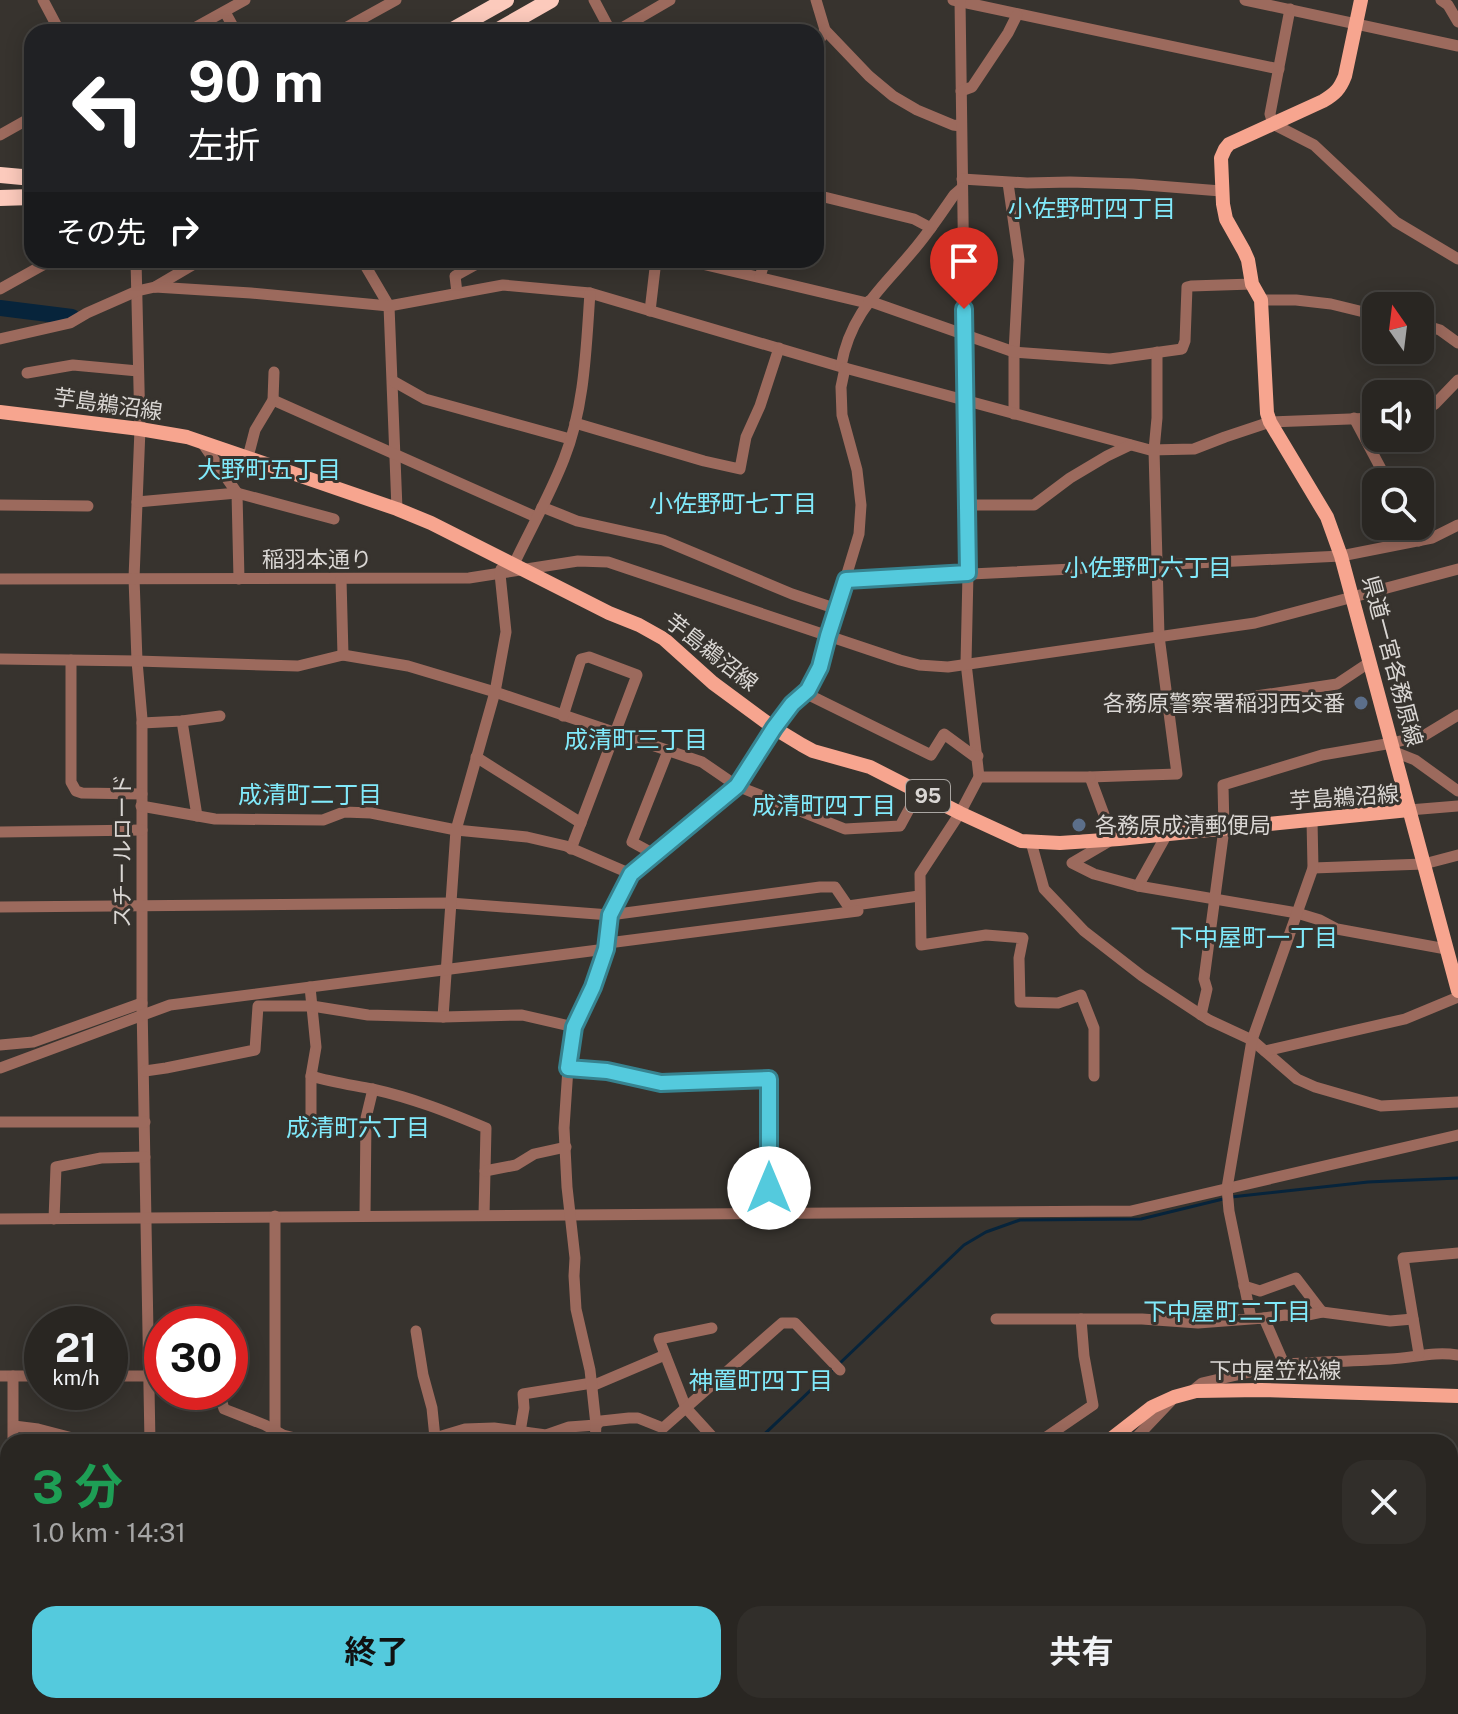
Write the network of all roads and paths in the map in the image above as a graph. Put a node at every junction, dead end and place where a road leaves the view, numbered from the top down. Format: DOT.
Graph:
graph roads {
  1 [pos="43,0"];
  2 [pos="245,0"];
  3 [pos="396,0"];
  4 [pos="506,0"];
  5 [pos="551,0"];
  6 [pos="594,0"];
  7 [pos="670,0"];
  8 [pos="816,0"];
  9 [pos="1017,0"];
  10 [pos="1245,0"];
  11 [pos="1361,0"];
  12 [pos="1441,0"];
  13 [pos="957,1"];
  14 [pos="1290,9"];
  15 [pos="225,12"];
  16 [pos="1015,14"];
  17 [pos="1458,22"];
  18 [pos="1357,23"];
  19 [pos="56,24"];
  20 [pos="202,24"];
  21 [pos="232,24"];
  22 [pos="352,24"];
  23 [pos="463,24"];
  24 [pos="509,24"];
  25 [pos="608,24"];
  26 [pos="627,24"];
  27 [pos="821,24"];
  28 [pos="824,37"];
  29 [pos="1458,46"];
  30 [pos="1279,69"];
  31 [pos="961,91"];
  32 [pos="24,122"];
  33 [pos="1273,124"];
  34 [pos="961,126"];
  35 [pos="0,135"];
  36 [pos="0,175"];
  37 [pos="24,177"];
  38 [pos="962,183"];
  39 [pos="1008,183"];
  40 [pos="1221,191"];
  41 [pos="824,197"];
  42 [pos="24,198"];
  43 [pos="3,202"];
  44 [pos="931,228"];
  45 [pos="1458,259"];
  46 [pos="38,268"];
  47 [pos="136,268"];
  48 [pos="187,268"];
  49 [pos="367,268"];
  50 [pos="470,268"];
  51 [pos="655,268"];
  52 [pos="720,268"];
  53 [pos="763,268"];
  54 [pos="760,277"];
  55 [pos="1252,284"];
  56 [pos="155,287"];
  57 [pos="0,289"];
  58 [pos="137,291"];
  59 [pos="457,293"];
  60 [pos="590,293"];
  61 [pos="1261,300"];
  62 [pos="868,302"];
  63 [pos="389,306"];
  64 [pos="650,311"];
  65 [pos="1362,312"];
  66 [pos="1434,328"];
  67 [pos="964,334"];
  68 [pos="0,339"];
  69 [pos="1458,343"];
  70 [pos="779,348"];
  71 [pos="1014,352"];
  72 [pos="1157,352"];
  73 [pos="843,367"];
  74 [pos="138,371"];
  75 [pos="274,372"];
  76 [pos="27,373"];
  77 [pos="1458,380"];
  78 [pos="393,381"];
  79 [pos="273,400"];
  80 [pos="964,401"];
  81 [pos="1434,405"];
  82 [pos="0,412"];
  83 [pos="1014,414"];
  84 [pos="1354,418"];
  85 [pos="1362,418"];
  86 [pos="1270,422"];
  87 [pos="575,423"];
  88 [pos="140,429"];
  89 [pos="570,439"];
  90 [pos="200,441"];
  91 [pos="1130,445"];
  92 [pos="1154,450"];
  93 [pos="396,456"];
  94 [pos="248,457"];
  95 [pos="1381,468"];
  96 [pos="237,493"];
  97 [pos="137,502"];
  98 [pos="0,505"];
  99 [pos="967,505"];
  100 [pos="88,506"];
  101 [pos="397,509"];
  102 [pos="539,512"];
  103 [pos="334,519"];
  104 [pos="1458,525"];
  105 [pos="1419,541"];
  106 [pos="1341,556"];
  107 [pos="1157,564"];
  108 [pos="509,567"];
  109 [pos="1458,569"];
  110 [pos="968,573"];
  111 [pos="134,578"];
  112 [pos="0,579"];
  113 [pos="239,579"];
  114 [pos="341,579"];
  115 [pos="846,580"];
  116 [pos="1351,597"];
  117 [pos="837,609"];
  118 [pos="828,636"];
  119 [pos="1159,636"];
  120 [pos="343,655"];
  121 [pos="0,659"];
  122 [pos="71,660"];
  123 [pos="137,661"];
  124 [pos="1370,662"];
  125 [pos="966,663"];
  126 [pos="495,692"];
  127 [pos="805,693"];
  128 [pos="1169,709"];
  129 [pos="1458,715"];
  130 [pos="220,716"];
  131 [pos="563,716"];
  132 [pos="182,721"];
  133 [pos="142,723"];
  134 [pos="774,728"];
  135 [pos="616,733"];
  136 [pos="1394,748"];
  137 [pos="668,751"];
  138 [pos="978,756"];
  139 [pos="476,757"];
  140 [pos="979,777"];
  141 [pos="1090,777"];
  142 [pos="737,786"];
  143 [pos="919,791"];
  144 [pos="1458,791"];
  145 [pos="142,800"];
  146 [pos="1458,806"];
  147 [pos="1409,810"];
  148 [pos="960,813"];
  149 [pos="197,816"];
  150 [pos="1312,820"];
  151 [pos="581,823"];
  152 [pos="1224,829"];
  153 [pos="142,830"];
  154 [pos="456,830"];
  155 [pos="0,832"];
  156 [pos="1167,834"];
  157 [pos="1113,839"];
  158 [pos="1031,842"];
  159 [pos="571,849"];
  160 [pos="654,854"];
  161 [pos="1458,855"];
  162 [pos="1424,864"];
  163 [pos="1313,868"];
  164 [pos="631,874"];
  165 [pos="1138,886"];
  166 [pos="919,896"];
  167 [pos="1215,899"];
  168 [pos="875,902"];
  169 [pos="450,903"];
  170 [pos="142,906"];
  171 [pos="0,907"];
  172 [pos="1297,913"];
  173 [pos="610,915"];
  174 [pos="607,946"];
  175 [pos="1446,949"];
  176 [pos="447,969"];
  177 [pos="310,987"];
  178 [pos="1458,994"];
  179 [pos="312,1006"];
  180 [pos="143,1009"];
  181 [pos="1201,1015"];
  182 [pos="443,1017"];
  183 [pos="574,1027"];
  184 [pos="1252,1040"];
  185 [pos="0,1045"];
  186 [pos="1265,1051"];
  187 [pos="0,1068"];
  188 [pos="568,1068"];
  189 [pos="145,1071"];
  190 [pos="311,1076"];
  191 [pos="1094,1076"];
  192 [pos="373,1089"];
  193 [pos="1458,1102"];
  194 [pos="311,1119"];
  195 [pos="0,1122"];
  196 [pos="145,1122"];
  197 [pos="1458,1135"];
  198 [pos="566,1147"];
  199 [pos="145,1157"];
  200 [pos="485,1171"];
  201 [pos="1228,1195"];
  202 [pos="571,1214"];
  203 [pos="769,1214"];
  204 [pos="365,1215"];
  205 [pos="484,1215"];
  206 [pos="275,1216"];
  207 [pos="145,1217"];
  208 [pos="0,1219"];
  209 [pos="54,1219"];
  210 [pos="1458,1253"];
  211 [pos="1244,1286"];
  212 [pos="147,1306"];
  213 [pos="1322,1312"];
  214 [pos="1257,1318"];
  215 [pos="996,1319"];
  216 [pos="1081,1319"];
  217 [pos="1413,1319"];
  218 [pos="712,1328"];
  219 [pos="416,1331"];
  220 [pos="1419,1354"];
  221 [pos="665,1355"];
  222 [pos="1458,1355"];
  223 [pos="1284,1364"];
  224 [pos="838,1367"];
  225 [pos="0,1376"];
  226 [pos="13,1376"];
  227 [pos="24,1376"];
  228 [pos="592,1384"];
  229 [pos="1190,1393"];
  230 [pos="1458,1396"];
  231 [pos="1174,1397"];
  232 [pos="686,1408"];
  233 [pos="150,1410"];
  234 [pos="226,1410"];
  235 [pos="596,1425"];
  236 [pos="14,1426"];
  237 [pos="465,1429"];
  238 [pos="275,1430"];
  239 [pos="520,1432"];
  240 [pos="14,1434"];
  241 [pos="57,1434"];
  242 [pos="150,1434"];
  243 [pos="281,1434"];
  244 [pos="435,1434"];
  245 [pos="448,1434"];
  246 [pos="467,1434"];
  247 [pos="537,1434"];
  248 [pos="549,1434"];
  249 [pos="595,1434"];
  250 [pos="710,1434"];
  251 [pos="1051,1434"];
  252 [pos="1117,1434"];
  253 [pos="1139,1434"];
  1 -- 19 [label="street"];
  2 -- 15 [label="street"];
  3 -- 22 [label="street"];
  4 -- 23 [label="highway"];
  5 -- 24 [label="highway"];
  6 -- 25 [label="street"];
  7 -- 26 [label="street"];
  8 -- 27 [label="street"];
  9 -- 16 [label="street"];
  10 -- 14 [label="street"];
  11 -- 18 [label="main road, 県道一宮各務原線"];
  12 -- 17 [label="street"];
  13 -- 16 [label="street"];
  13 -- 31 [label="street"];
  14 -- 18 [label="street"];
  14 -- 30 [label="street"];
  15 -- 20 [label="street"];
  15 -- 21 [label="street"];
  16 -- 30 [label="street"];
  16 -- 31 [label="street"];
  18 -- 29 [label="street"];
  18 -- 33 [label="main road, 県道一宮各務原線"];
  28 -- 34 [label="street"];
  30 -- 33 [label="street"];
  31 -- 34 [label="street"];
  32 -- 35 [label="street"];
  33 -- 40 [label="main road, 県道一宮各務原線"];
  33 -- 45 [label="street"];
  34 -- 38 [label="street"];
  36 -- 37 [label="highway"];
  38 -- 39 [label="street"];
  38 -- 44 [label="street"];
  38 -- 67 [label="street"];
  39 -- 40 [label="street"];
  39 -- 71 [label="street"];
  40 -- 55 [label="main road, 県道一宮各務原線"];
  41 -- 44 [label="street"];
  42 -- 43 [label="highway"];
  44 -- 62 [label="street"];
  46 -- 57 [label="street"];
  47 -- 58 [label="street, スチールロード"];
  48 -- 56 [label="street"];
  49 -- 63 [label="street"];
  50 -- 59 [label="street"];
  51 -- 64 [label="street"];
  52 -- 54 [label="street"];
  53 -- 54 [label="street"];
  54 -- 62 [label="street"];
  55 -- 61 [label="main road, 県道一宮各務原線"];
  55 -- 72 [label="street"];
  56 -- 58 [label="street"];
  56 -- 63 [label="street"];
  58 -- 68 [label="street"];
  58 -- 74 [label="street, スチールロード"];
  59 -- 60 [label="street"];
  59 -- 63 [label="street"];
  60 -- 64 [label="street"];
  60 -- 87 [label="street"];
  61 -- 65 [label="street"];
  61 -- 86 [label="main road, 県道一宮各務原線"];
  62 -- 67 [label="street"];
  62 -- 73 [label="street"];
  63 -- 78 [label="street"];
  64 -- 70 [label="street"];
  66 -- 69 [label="street"];
  67 -- 71 [label="street"];
  67 -- 80 [label="street"];
  70 -- 73 [label="street"];
  70 -- 87 [label="street"];
  71 -- 72 [label="street"];
  71 -- 83 [label="street"];
  72 -- 92 [label="street"];
  73 -- 80 [label="street"];
  73 -- 115 [label="street"];
  74 -- 76 [label="street"];
  74 -- 88 [label="street, スチールロード"];
  75 -- 79 [label="street"];
  77 -- 81 [label="street"];
  78 -- 89 [label="street"];
  78 -- 93 [label="street"];
  79 -- 93 [label="street"];
  79 -- 94 [label="street"];
  80 -- 83 [label="street"];
  80 -- 99 [label="street"];
  82 -- 88 [label="main road, 芋島鵜沼線 / 95"];
  83 -- 91 [label="street"];
  84 -- 85 [label="street"];
  84 -- 86 [label="street"];
  84 -- 95 [label="street"];
  86 -- 92 [label="street"];
  86 -- 106 [label="main road, 県道一宮各務原線"];
  87 -- 89 [label="street"];
  88 -- 90 [label="main road, 芋島鵜沼線 / 95"];
  88 -- 97 [label="street, スチールロード"];
  89 -- 102 [label="street"];
  90 -- 94 [label="main road, 芋島鵜沼線 / 95"];
  90 -- 96 [label="street"];
  91 -- 92 [label="street"];
  91 -- 99 [label="street"];
  92 -- 107 [label="street"];
  93 -- 101 [label="street"];
  93 -- 102 [label="street"];
  94 -- 101 [label="main road, 芋島鵜沼線 / 95"];
  96 -- 97 [label="street"];
  96 -- 103 [label="street"];
  96 -- 113 [label="street"];
  97 -- 111 [label="street, スチールロード"];
  98 -- 100 [label="street"];
  99 -- 110 [label="street"];
  101 -- 108 [label="main road, 芋島鵜沼線 / 95"];
  102 -- 108 [label="street"];
  102 -- 117 [label="street"];
  104 -- 105 [label="street"];
  105 -- 106 [label="street"];
  106 -- 107 [label="street"];
  106 -- 116 [label="main road, 県道一宮各務原線"];
  107 -- 110 [label="street"];
  107 -- 119 [label="street"];
  108 -- 114 [label="street, 稲羽本通り"];
  108 -- 118 [label="street, 稲羽本通り"];
  108 -- 126 [label="street"];
  108 -- 134 [label="main road, 芋島鵜沼線 / 95"];
  109 -- 116 [label="street, 稲羽本通り"];
  110 -- 115 [label="street"];
  110 -- 125 [label="street"];
  111 -- 112 [label="street, 稲羽本通り"];
  111 -- 113 [label="street, 稲羽本通り"];
  111 -- 123 [label="street, スチールロード"];
  113 -- 114 [label="street, 稲羽本通り"];
  114 -- 120 [label="street"];
  115 -- 117 [label="street"];
  116 -- 119 [label="street, 稲羽本通り"];
  116 -- 124 [label="main road, 県道一宮各務原線"];
  117 -- 118 [label="street"];
  118 -- 125 [label="street, 稲羽本通り"];
  118 -- 127 [label="street"];
  119 -- 125 [label="street, 稲羽本通り"];
  119 -- 128 [label="street"];
  120 -- 123 [label="street"];
  120 -- 126 [label="street"];
  121 -- 122 [label="street"];
  122 -- 123 [label="street"];
  122 -- 145 [label="street"];
  123 -- 133 [label="street, スチールロード"];
  124 -- 128 [label="street"];
  124 -- 136 [label="main road, 県道一宮各務原線"];
  125 -- 138 [label="street"];
  126 -- 131 [label="street"];
  126 -- 139 [label="street"];
  127 -- 134 [label="street"];
  127 -- 138 [label="street"];
  128 -- 141 [label="street"];
  129 -- 136 [label="street"];
  130 -- 132 [label="street"];
  131 -- 135 [label="street"];
  131 -- 135 [label="street"];
  132 -- 133 [label="street"];
  132 -- 149 [label="street"];
  133 -- 145 [label="street, スチールロード"];
  134 -- 142 [label="street"];
  134 -- 143 [label="main road, 芋島鵜沼線 / 95"];
  135 -- 137 [label="street"];
  135 -- 151 [label="street"];
  136 -- 144 [label="street"];
  136 -- 147 [label="main road, 県道一宮各務原線"];
  136 -- 152 [label="street"];
  137 -- 142 [label="street"];
  137 -- 160 [label="street"];
  138 -- 140 [label="street"];
  139 -- 151 [label="street"];
  139 -- 154 [label="street"];
  140 -- 141 [label="street"];
  140 -- 148 [label="street"];
  141 -- 157 [label="street"];
  142 -- 143 [label="street"];
  142 -- 160 [label="street"];
  143 -- 148 [label="main road, 芋島鵜沼線 / 95"];
  145 -- 149 [label="street"];
  145 -- 153 [label="street, スチールロード"];
  146 -- 147 [label="street"];
  147 -- 150 [label="main road, 芋島鵜沼線 / 95"];
  147 -- 162 [label="main road, 芋島鵜沼線"];
  148 -- 158 [label="main road, 芋島鵜沼線 / 95"];
  148 -- 166 [label="street"];
  149 -- 154 [label="street"];
  150 -- 152 [label="main road, 芋島鵜沼線 / 95"];
  150 -- 163 [label="street"];
  151 -- 159 [label="street"];
  152 -- 156 [label="main road, 芋島鵜沼線 / 95"];
  152 -- 167 [label="street"];
  153 -- 155 [label="street"];
  153 -- 170 [label="street, スチールロード"];
  154 -- 159 [label="street"];
  154 -- 169 [label="street"];
  156 -- 157 [label="main road, 芋島鵜沼線 / 95"];
  156 -- 165 [label="street"];
  157 -- 158 [label="main road, 芋島鵜沼線 / 95"];
  157 -- 165 [label="street"];
  158 -- 181 [label="street"];
  159 -- 164 [label="street"];
  160 -- 164 [label="street"];
  161 -- 162 [label="street"];
  162 -- 163 [label="street"];
  162 -- 175 [label="main road, 芋島鵜沼線"];
  163 -- 172 [label="street"];
  164 -- 173 [label="street"];
  165 -- 167 [label="street"];
  166 -- 168 [label="street"];
  166 -- 191 [label="street"];
  167 -- 172 [label="street"];
  167 -- 181 [label="street"];
  168 -- 173 [label="street"];
  168 -- 174 [label="street"];
  169 -- 170 [label="street"];
  169 -- 173 [label="street"];
  169 -- 176 [label="street"];
  170 -- 171 [label="street"];
  170 -- 180 [label="street, スチールロード"];
  172 -- 175 [label="street"];
  172 -- 184 [label="street"];
  173 -- 174 [label="street"];
  174 -- 176 [label="street"];
  174 -- 183 [label="street"];
  175 -- 178 [label="main road, 芋島鵜沼線"];
  176 -- 177 [label="street"];
  176 -- 182 [label="street"];
  177 -- 179 [label="street"];
  177 -- 180 [label="street"];
  178 -- 186 [label="street"];
  179 -- 182 [label="street"];
  179 -- 189 [label="street"];
  179 -- 190 [label="street"];
  180 -- 185 [label="street"];
  180 -- 187 [label="street"];
  180 -- 189 [label="street, スチールロード"];
  181 -- 184 [label="street"];
  182 -- 183 [label="street"];
  183 -- 188 [label="street"];
  184 -- 186 [label="street"];
  184 -- 201 [label="street"];
  186 -- 193 [label="street"];
  188 -- 198 [label="street"];
  188 -- 203 [label="street"];
  189 -- 196 [label="street, スチールロード"];
  190 -- 192 [label="street"];
  190 -- 194 [label="street"];
  192 -- 200 [label="street"];
  192 -- 204 [label="street"];
  195 -- 196 [label="street"];
  196 -- 199 [label="street, スチールロード"];
  197 -- 201 [label="street"];
  198 -- 200 [label="street"];
  198 -- 202 [label="street"];
  199 -- 207 [label="street, スチールロード"];
  199 -- 209 [label="street"];
  200 -- 205 [label="street"];
  201 -- 203 [label="street"];
  201 -- 211 [label="street"];
  202 -- 203 [label="street"];
  202 -- 205 [label="street"];
  202 -- 228 [label="street"];
  204 -- 205 [label="street"];
  204 -- 206 [label="street"];
  206 -- 207 [label="street"];
  206 -- 238 [label="street"];
  207 -- 209 [label="street"];
  207 -- 212 [label="street, スチールロード"];
  208 -- 209 [label="street"];
  210 -- 217 [label="street"];
  211 -- 213 [label="street"];
  211 -- 214 [label="street"];
  213 -- 214 [label="street"];
  213 -- 217 [label="street"];
  214 -- 216 [label="street"];
  214 -- 223 [label="street"];
  215 -- 216 [label="street"];
  216 -- 251 [label="street"];
  217 -- 220 [label="street"];
  218 -- 221 [label="street"];
  219 -- 244 [label="street"];
  220 -- 222 [label="street"];
  220 -- 223 [label="street"];
  221 -- 228 [label="street"];
  221 -- 232 [label="street"];
  223 -- 229 [label="street"];
  224 -- 232 [label="street"];
  225 -- 226 [label="street"];
  226 -- 227 [label="street"];
  226 -- 236 [label="street"];
  228 -- 235 [label="street"];
  228 -- 239 [label="street"];
  229 -- 230 [label="main road, 下中屋笠松線"];
  229 -- 231 [label="main road, 下中屋笠松線"];
  231 -- 252 [label="main road, 下中屋笠松線"];
  231 -- 253 [label="street"];
  232 -- 235 [label="street"];
  232 -- 250 [label="street"];
  233 -- 242 [label="street, スチールロード"];
  234 -- 238 [label="street"];
  235 -- 248 [label="street"];
  235 -- 249 [label="street"];
  236 -- 240 [label="street"];
  236 -- 241 [label="street"];
  237 -- 239 [label="street"];
  237 -- 245 [label="street"];
  237 -- 246 [label="street"];
  238 -- 243 [label="street"];
  239 -- 247 [label="street"];
}
